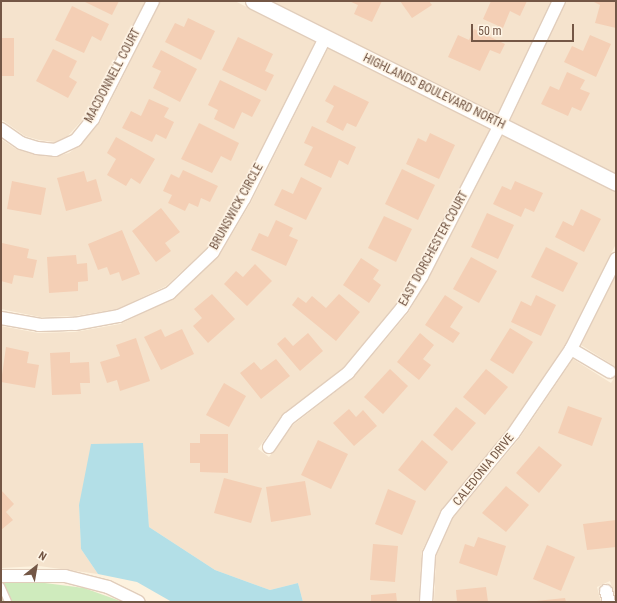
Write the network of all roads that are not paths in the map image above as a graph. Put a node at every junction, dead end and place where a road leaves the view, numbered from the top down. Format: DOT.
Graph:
graph roads {
  1 [pos="153,1"];
  2 [pos="253,1"];
  3 [pos="559,1"];
  4 [pos="325,38"];
  5 [pos="500,125"];
  6 [pos="1,129"];
  7 [pos="616,183"];
  8 [pos="616,259"];
  9 [pos="1,318"];
  10 [pos="571,349"];
  11 [pos="610,372"];
  12 [pos="269,447"];
  13 [pos="1,576"];
  14 [pos="1,586"];
  15 [pos="8,602"];
  16 [pos="140,602"];
  17 [pos="426,602"];
  1 -- 6 [label="street, MACDONNELL COURT"];
  2 -- 4 [label="street, HIGHLANDS BOULEVARD NORTH"];
  3 -- 5 [label="street, EAST DORCHESTER COURT"];
  4 -- 5 [label="street, HIGHLANDS BOULEVARD NORTH"];
  4 -- 9 [label="street, BRUNSWICK CIRCLE"];
  5 -- 7 [label="street, HIGHLANDS BOULEVARD NORTH"];
  5 -- 12 [label="street, EAST DORCHESTER COURT"];
  8 -- 10 [label="street, CALEDONIA DRIVE"];
  10 -- 11 [label="street"];
  10 -- 17 [label="street, CALEDONIA DRIVE"];
  13 -- 16 [label="street"];
  14 -- 15 [label="lane"];
}
